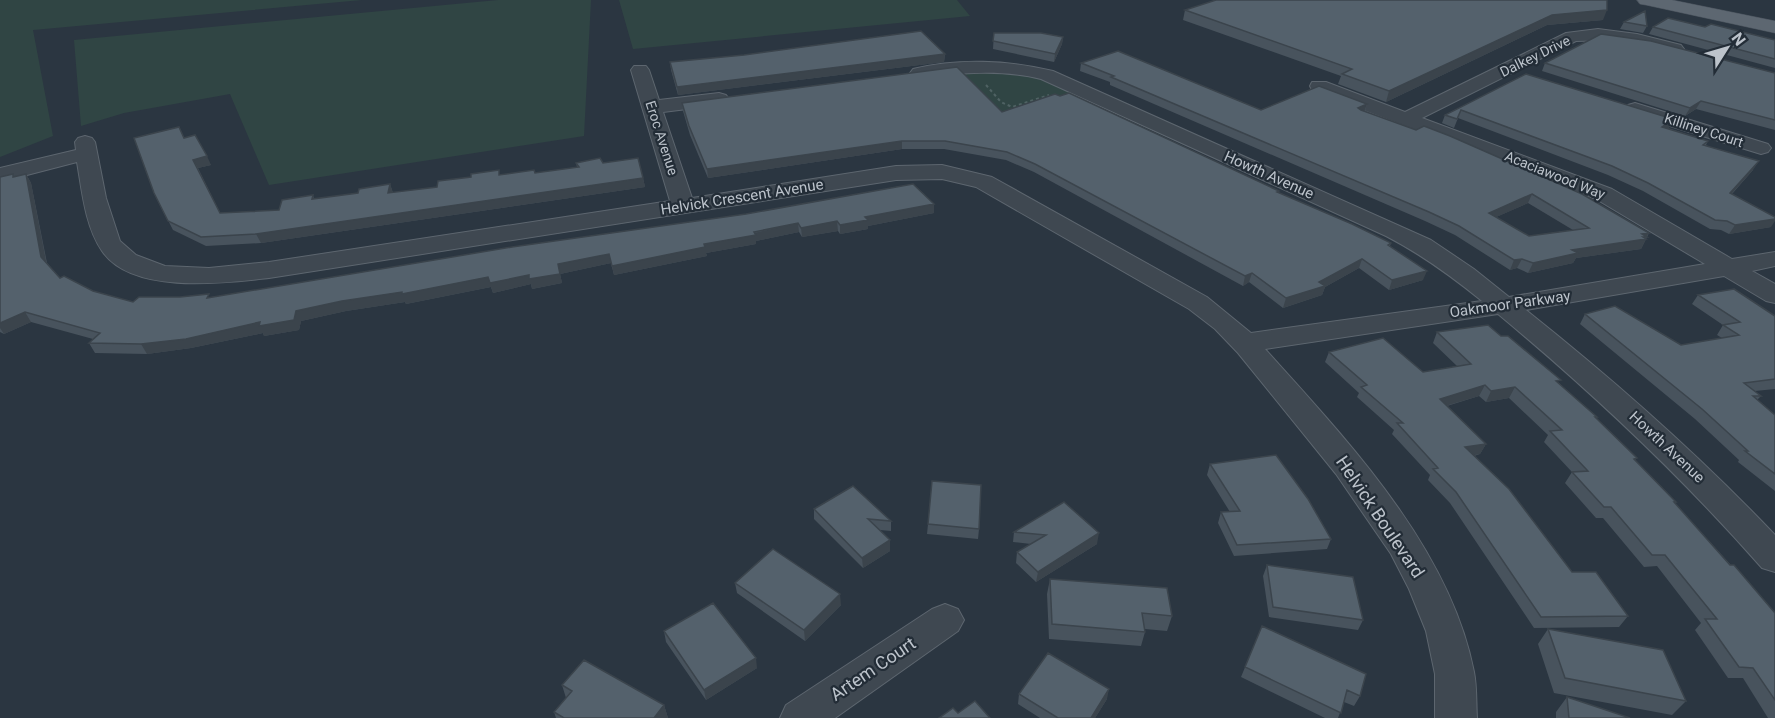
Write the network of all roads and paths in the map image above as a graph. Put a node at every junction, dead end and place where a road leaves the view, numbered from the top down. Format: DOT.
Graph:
graph roads {
  1 [pos="1646,0"];
  2 [pos="1697,4"];
  3 [pos="1775,17"];
  4 [pos="1775,27"];
  5 [pos="1696,55"];
  6 [pos="1510,69"];
  7 [pos="640,70"];
  8 [pos="894,76"];
  9 [pos="1533,76"];
  10 [pos="979,79"];
  11 [pos="1319,86"];
  12 [pos="1051,94"];
  13 [pos="743,96"];
  14 [pos="1613,101"];
  15 [pos="652,107"];
  16 [pos="1407,118"];
  17 [pos="1761,148"];
  18 [pos="0,175"];
  19 [pos="683,206"];
  20 [pos="1775,259"];
  21 [pos="1730,267"];
  22 [pos="1775,295"];
  23 [pos="1503,306"];
  24 [pos="1244,343"];
  25 [pos="1775,558"];
  26 [pos="945,620"];
  27 [pos="801,718"];
  28 [pos="1456,718"];
  1 -- 2 [label="main road"];
  2 -- 3 [label="main road"];
  2 -- 4 [label="main road"];
  5 -- 6 [label="street, Dalkey Drive"];
  6 -- 9 [label="street"];
  6 -- 16 [label="street, Dalkey Drive"];
  7 -- 15 [label="street, Eroc Avenue"];
  8 -- 23 [label="street, Howth Avenue"];
  10 -- 12 [label="path"];
  11 -- 16 [label="street, Acaciawood Way"];
  13 -- 15 [label="street"];
  14 -- 17 [label="street, Killiney Court"];
  15 -- 19 [label="street, Eroc Avenue"];
  16 -- 21 [label="street, Acaciawood Way"];
  18 -- 19 [label="street, Helvick Crescent Avenue"];
  19 -- 24 [label="street, Helvick Crescent Avenue"];
  20 -- 21 [label="street, Oakmoor Parkway"];
  21 -- 22 [label="street, Acaciawood Way"];
  21 -- 23 [label="street, Oakmoor Parkway"];
  23 -- 24 [label="street, Oakmoor Parkway"];
  23 -- 25 [label="street, Howth Avenue"];
  24 -- 28 [label="street, Helvick Boulevard"];
  26 -- 27 [label="street, Artem Court"];
}
